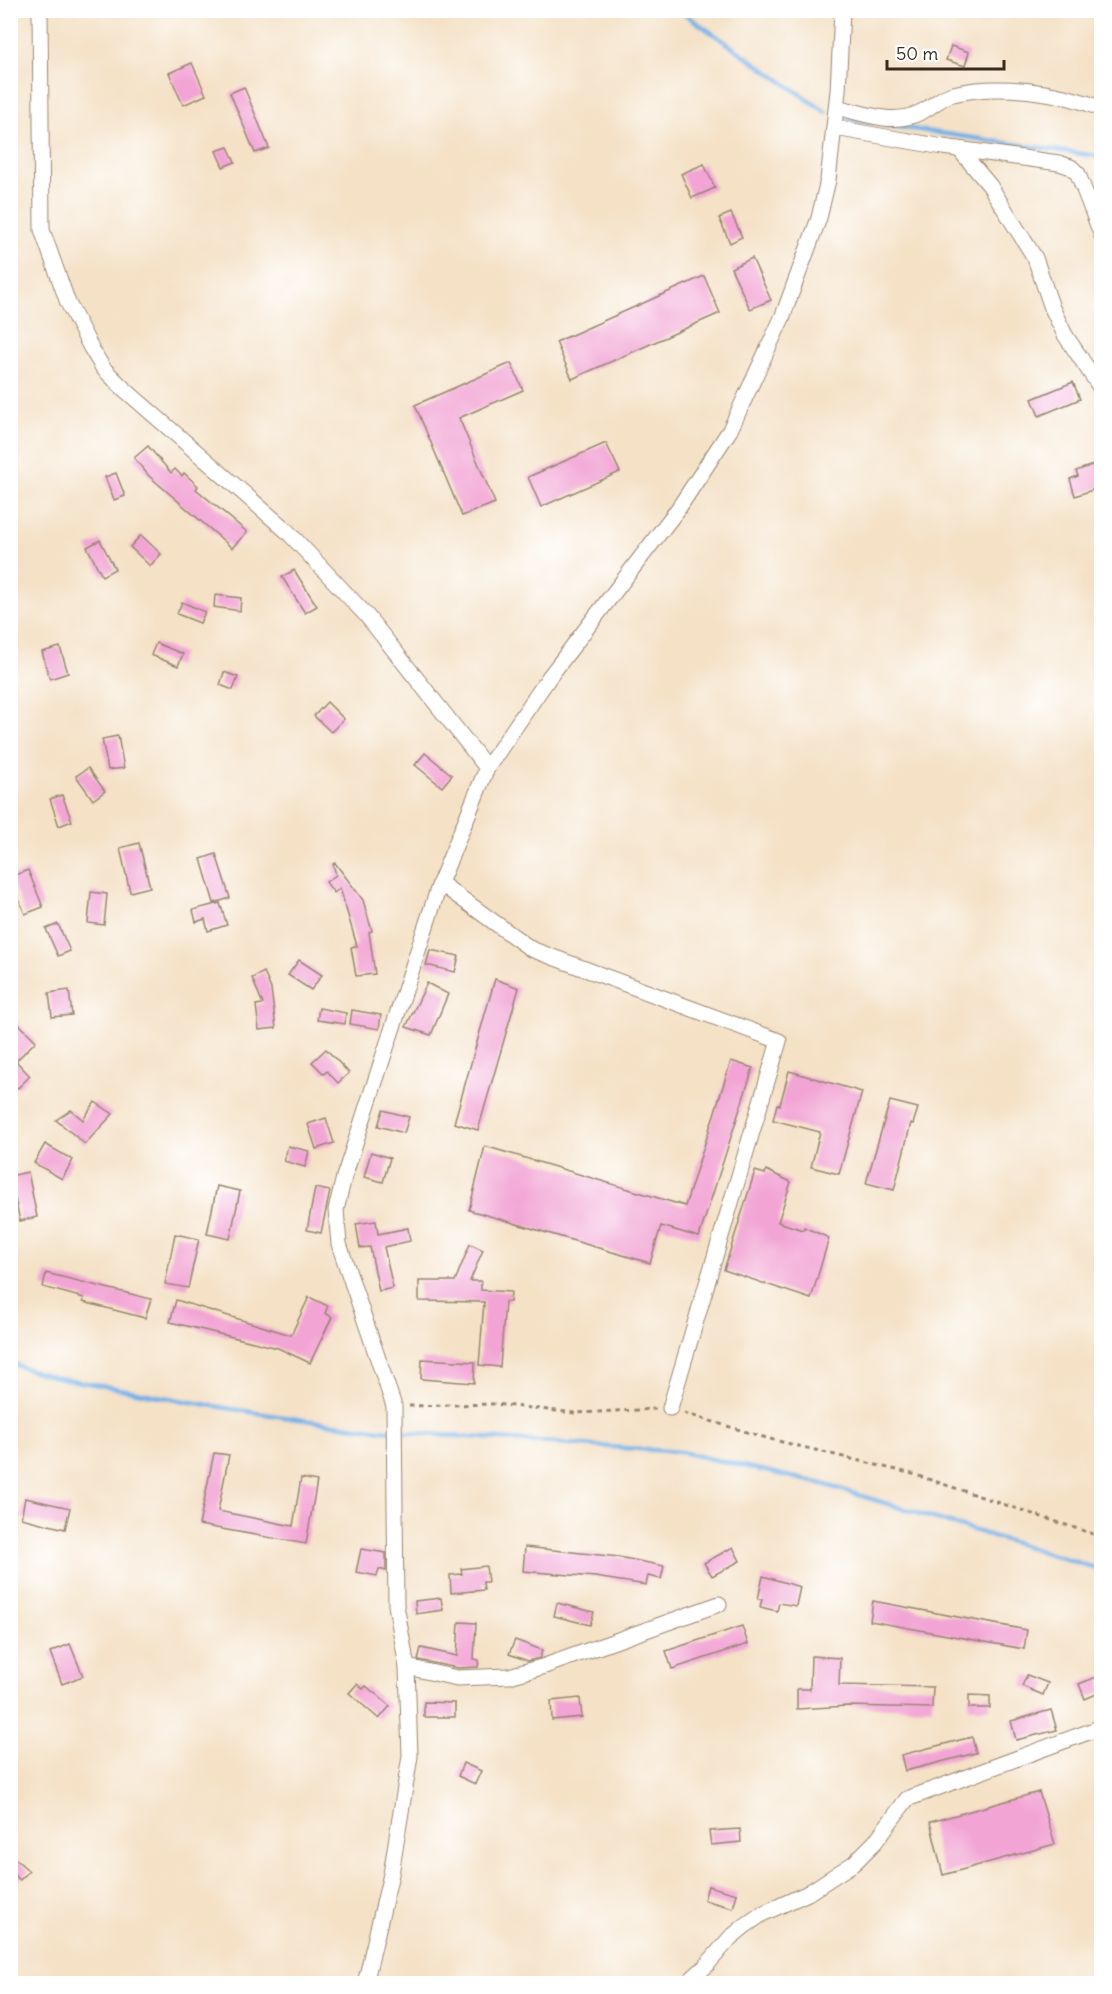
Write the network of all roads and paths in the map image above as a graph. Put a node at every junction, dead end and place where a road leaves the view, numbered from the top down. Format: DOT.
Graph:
graph roads {
  1 [pos="40,10"];
  2 [pos="842,10"];
  3 [pos="837,107"];
  4 [pos="1101,109"];
  5 [pos="835,128"];
  6 [pos="959,149"];
  7 [pos="1101,236"];
  8 [pos="1101,390"];
  9 [pos="487,768"];
  10 [pos="440,883"];
  11 [pos="394,1406"];
  12 [pos="670,1408"];
  13 [pos="1101,1537"];
  14 [pos="719,1604"];
  15 [pos="407,1667"];
  16 [pos="1101,1727"];
  17 [pos="365,1983"];
  18 [pos="686,1983"];
  1 -- 9 [label="street"];
  2 -- 3 [label="street"];
  3 -- 4 [label="street"];
  3 -- 5 [label="street"];
  5 -- 6 [label="street"];
  5 -- 9 [label="street"];
  6 -- 7 [label="street"];
  6 -- 8 [label="street"];
  9 -- 10 [label="street"];
  10 -- 11 [label="street"];
  10 -- 12 [label="street"];
  11 -- 12 [label="path"];
  11 -- 15 [label="street"];
  12 -- 13 [label="path"];
  14 -- 15 [label="street"];
  15 -- 17 [label="street"];
  16 -- 18 [label="street"];
}
